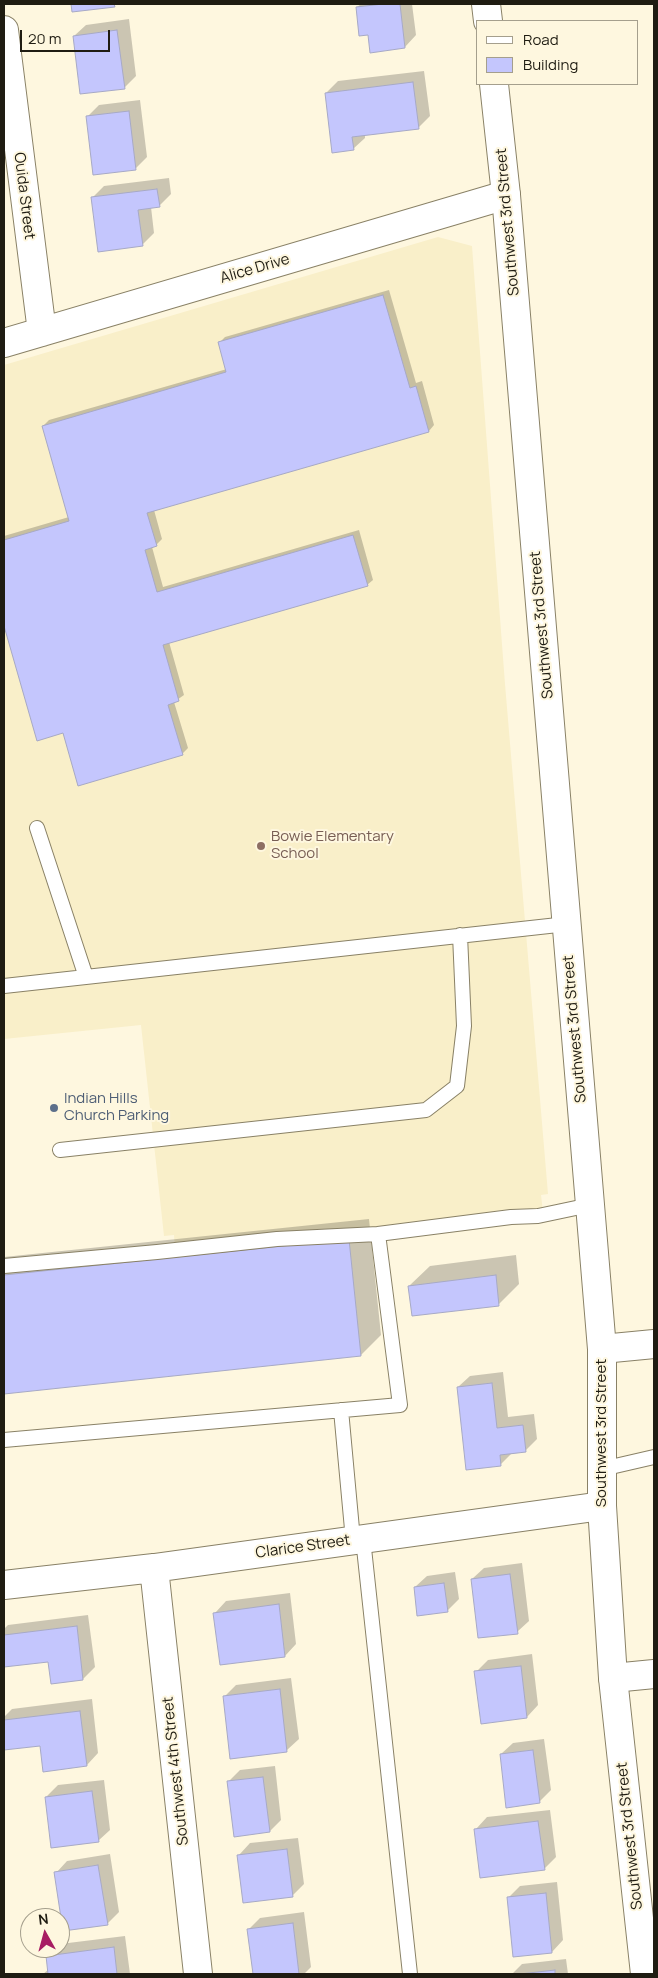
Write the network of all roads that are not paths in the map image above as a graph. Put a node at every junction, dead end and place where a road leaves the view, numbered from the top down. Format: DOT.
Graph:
graph roads {
  1 [pos="486,4"];
  2 [pos="488,20"];
  3 [pos="4,30"];
  4 [pos="494,85"];
  5 [pos="506,195"];
  6 [pos="42,332"];
  7 [pos="4,343"];
  8 [pos="37,828"];
  9 [pos="567,924"];
  10 [pos="460,935"];
  11 [pos="86,977"];
  12 [pos="4,986"];
  13 [pos="60,1150"];
  14 [pos="590,1205"];
  15 [pos="378,1234"];
  16 [pos="4,1266"];
  17 [pos="654,1344"];
  18 [pos="602,1349"];
  19 [pos="341,1410"];
  20 [pos="4,1440"];
  21 [pos="654,1457"];
  22 [pos="602,1469"];
  23 [pos="602,1506"];
  24 [pos="358,1540"];
  25 [pos="154,1568"];
  26 [pos="4,1585"];
  27 [pos="654,1674"];
  28 [pos="613,1678"];
  29 [pos="198,1974"];
  30 [pos="410,1974"];
  31 [pos="645,1974"];
  1 -- 2 [label="street"];
  3 -- 6 [label="street, Ouida Street"];
  4 -- 5 [label="street, Southwest 3rd Street"];
  5 -- 6 [label="street, Alice Drive"];
  5 -- 9 [label="street, Southwest 3rd Street"];
  6 -- 7 [label="street, Alice Drive"];
  8 -- 11 [label="lane"];
  9 -- 10 [label="lane"];
  9 -- 14 [label="street, Southwest 3rd Street"];
  10 -- 11 [label="lane"];
  10 -- 13 [label="lane"];
  11 -- 12 [label="lane"];
  14 -- 15 [label="lane"];
  14 -- 18 [label="street, Southwest 3rd Street"];
  15 -- 16 [label="lane"];
  15 -- 19 [label="lane"];
  17 -- 18 [label="street"];
  18 -- 22 [label="street, Southwest 3rd Street"];
  19 -- 20 [label="lane"];
  19 -- 24 [label="lane"];
  21 -- 22 [label="lane"];
  22 -- 23 [label="street, Southwest 3rd Street"];
  23 -- 24 [label="street, Clarice Street"];
  23 -- 28 [label="street, Southwest 3rd Street"];
  24 -- 25 [label="street, Clarice Street"];
  24 -- 30 [label="lane"];
  25 -- 26 [label="street, Clarice Street"];
  25 -- 29 [label="street, Southwest 4th Street"];
  27 -- 28 [label="street"];
  28 -- 31 [label="street, Southwest 3rd Street"];
}
